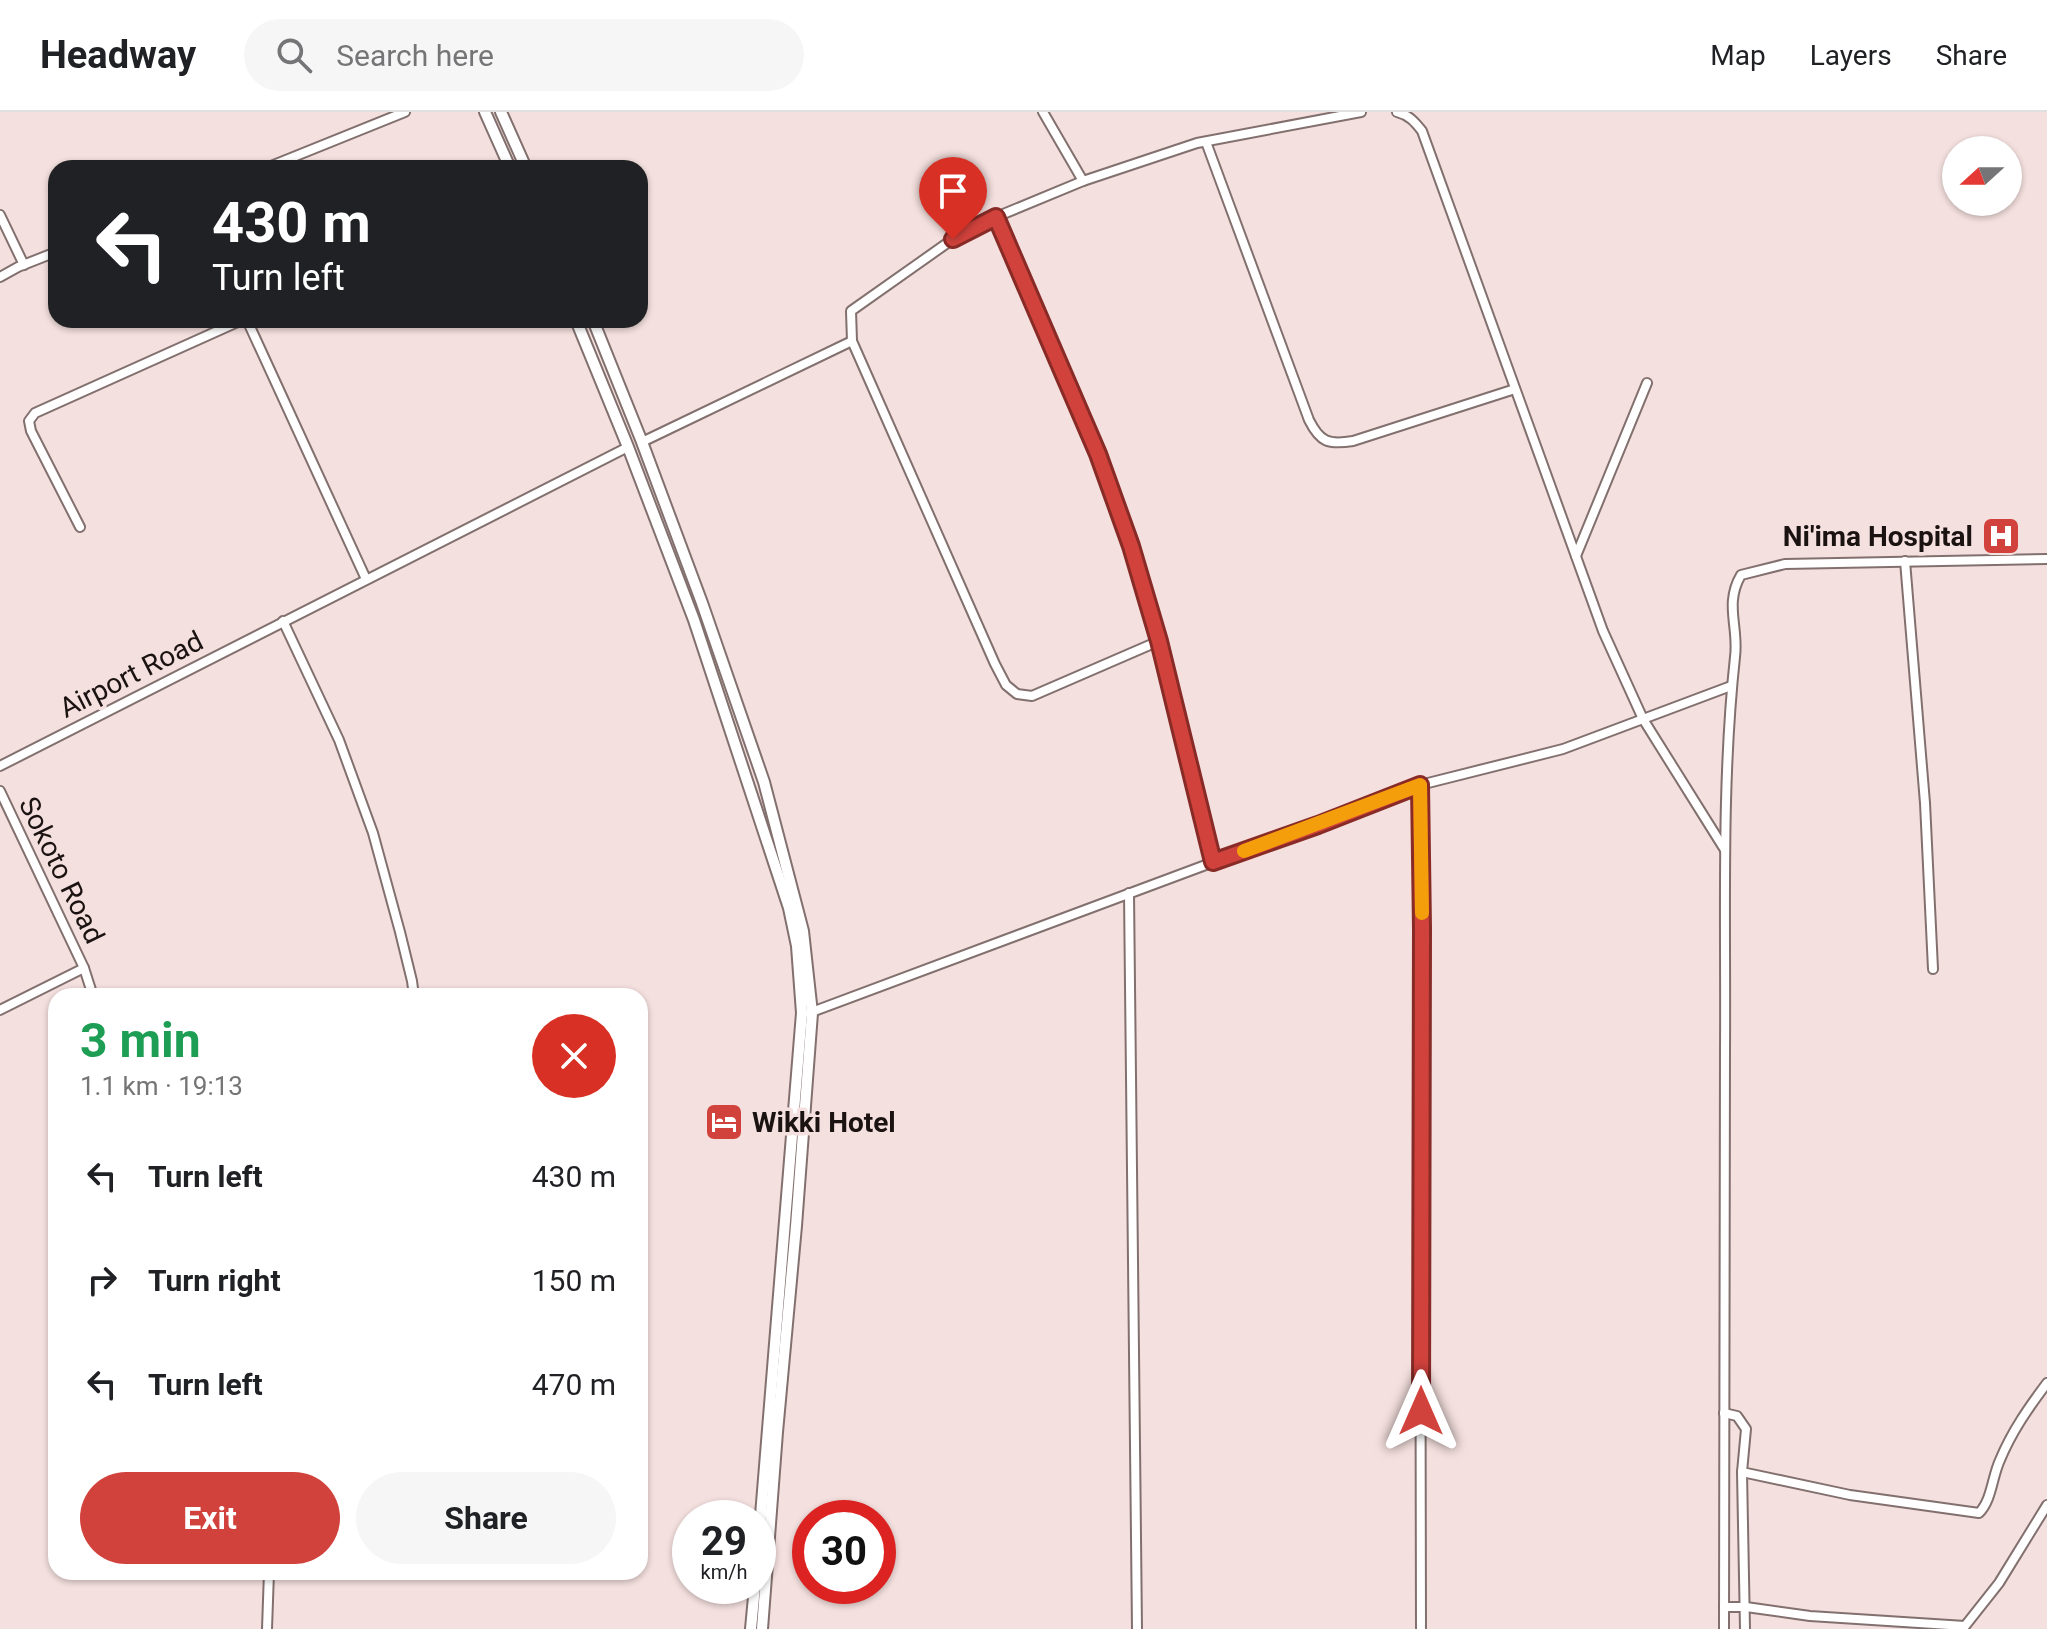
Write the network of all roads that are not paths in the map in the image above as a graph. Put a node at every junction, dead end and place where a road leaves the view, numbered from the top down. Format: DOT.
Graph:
graph roads {
  1 [pos="405,112"];
  2 [pos="485,112"];
  3 [pos="501,112"];
  4 [pos="1043,112"];
  5 [pos="1361,112"];
  6 [pos="1397,112"];
  7 [pos="1206,142"];
  8 [pos="286,160"];
  9 [pos="506,160"];
  10 [pos="522,160"];
  11 [pos="1083,181"];
  12 [pos="0,215"];
  13 [pos="996,217"];
  14 [pos="48,255"];
  15 [pos="24,265"];
  16 [pos="0,277"];
  17 [pos="227,328"];
  18 [pos="249,328"];
  19 [pos="579,328"];
  20 [pos="596,328"];
  21 [pos="852,341"];
  22 [pos="1647,383"];
  23 [pos="1515,389"];
  24 [pos="642,442"];
  25 [pos="628,447"];
  26 [pos="80,527"];
  27 [pos="1576,557"];
  28 [pos="2047,559"];
  29 [pos="1905,561"];
  30 [pos="366,579"];
  31 [pos="283,621"];
  32 [pos="1159,641"];
  33 [pos="1731,686"];
  34 [pos="1643,719"];
  35 [pos="0,766"];
  36 [pos="1420,785"];
  37 [pos="0,791"];
  38 [pos="1726,851"];
  39 [pos="1213,862"];
  40 [pos="1129,893"];
  41 [pos="84,968"];
  42 [pos="1933,969"];
  43 [pos="90,988"];
  44 [pos="413,988"];
  45 [pos="0,1010"];
  46 [pos="807,1013"];
  47 [pos="2047,1383"];
  48 [pos="1724,1413"];
  49 [pos="1742,1472"];
  50 [pos="763,1500"];
  51 [pos="2047,1505"];
  52 [pos="269,1580"];
  53 [pos="753,1604"];
  54 [pos="1724,1607"];
  55 [pos="1746,1607"];
  56 [pos="267,1629"];
  57 [pos="751,1629"];
  58 [pos="762,1629"];
  59 [pos="1137,1629"];
  60 [pos="1421,1629"];
  61 [pos="1724,1629"];
  62 [pos="1745,1629"];
  1 -- 8 [label="street"];
  2 -- 9 [label="street"];
  3 -- 10 [label="street"];
  4 -- 11 [label="street"];
  5 -- 7 [label="street"];
  6 -- 23 [label="street"];
  7 -- 11 [label="street"];
  7 -- 23 [label="street"];
  11 -- 13 [label="street"];
  12 -- 15 [label="street"];
  13 -- 21 [label="street"];
  13 -- 32 [label="street"];
  14 -- 15 [label="street"];
  15 -- 16 [label="street"];
  17 -- 26 [label="street"];
  18 -- 30 [label="street"];
  19 -- 25 [label="street"];
  20 -- 24 [label="street"];
  21 -- 24 [label="street"];
  21 -- 32 [label="street"];
  22 -- 27 [label="street"];
  23 -- 27 [label="street"];
  24 -- 46 [label="street"];
  25 -- 30 [label="street, Airport Road"];
  25 -- 46 [label="street"];
  27 -- 34 [label="street"];
  28 -- 29 [label="street"];
  29 -- 33 [label="street"];
  29 -- 42 [label="street"];
  30 -- 31 [label="street, Airport Road"];
  31 -- 35 [label="street, Airport Road"];
  31 -- 44 [label="street"];
  32 -- 39 [label="street"];
  33 -- 34 [label="street"];
  33 -- 38 [label="street"];
  34 -- 36 [label="street"];
  34 -- 38 [label="street"];
  36 -- 39 [label="street"];
  36 -- 60 [label="street"];
  37 -- 41 [label="street, Sokoto Road"];
  38 -- 48 [label="street"];
  39 -- 40 [label="street"];
  40 -- 46 [label="street"];
  40 -- 59 [label="street"];
  41 -- 43 [label="street, Sokoto Road"];
  41 -- 45 [label="street"];
  46 -- 50 [label="street"];
  46 -- 58 [label="street"];
  47 -- 49 [label="street"];
  48 -- 49 [label="street"];
  48 -- 54 [label="street"];
  49 -- 55 [label="street"];
  51 -- 55 [label="street"];
  52 -- 56 [label="street"];
  53 -- 57 [label="street"];
  54 -- 55 [label="street"];
  54 -- 61 [label="street"];
  55 -- 62 [label="street"];
}
